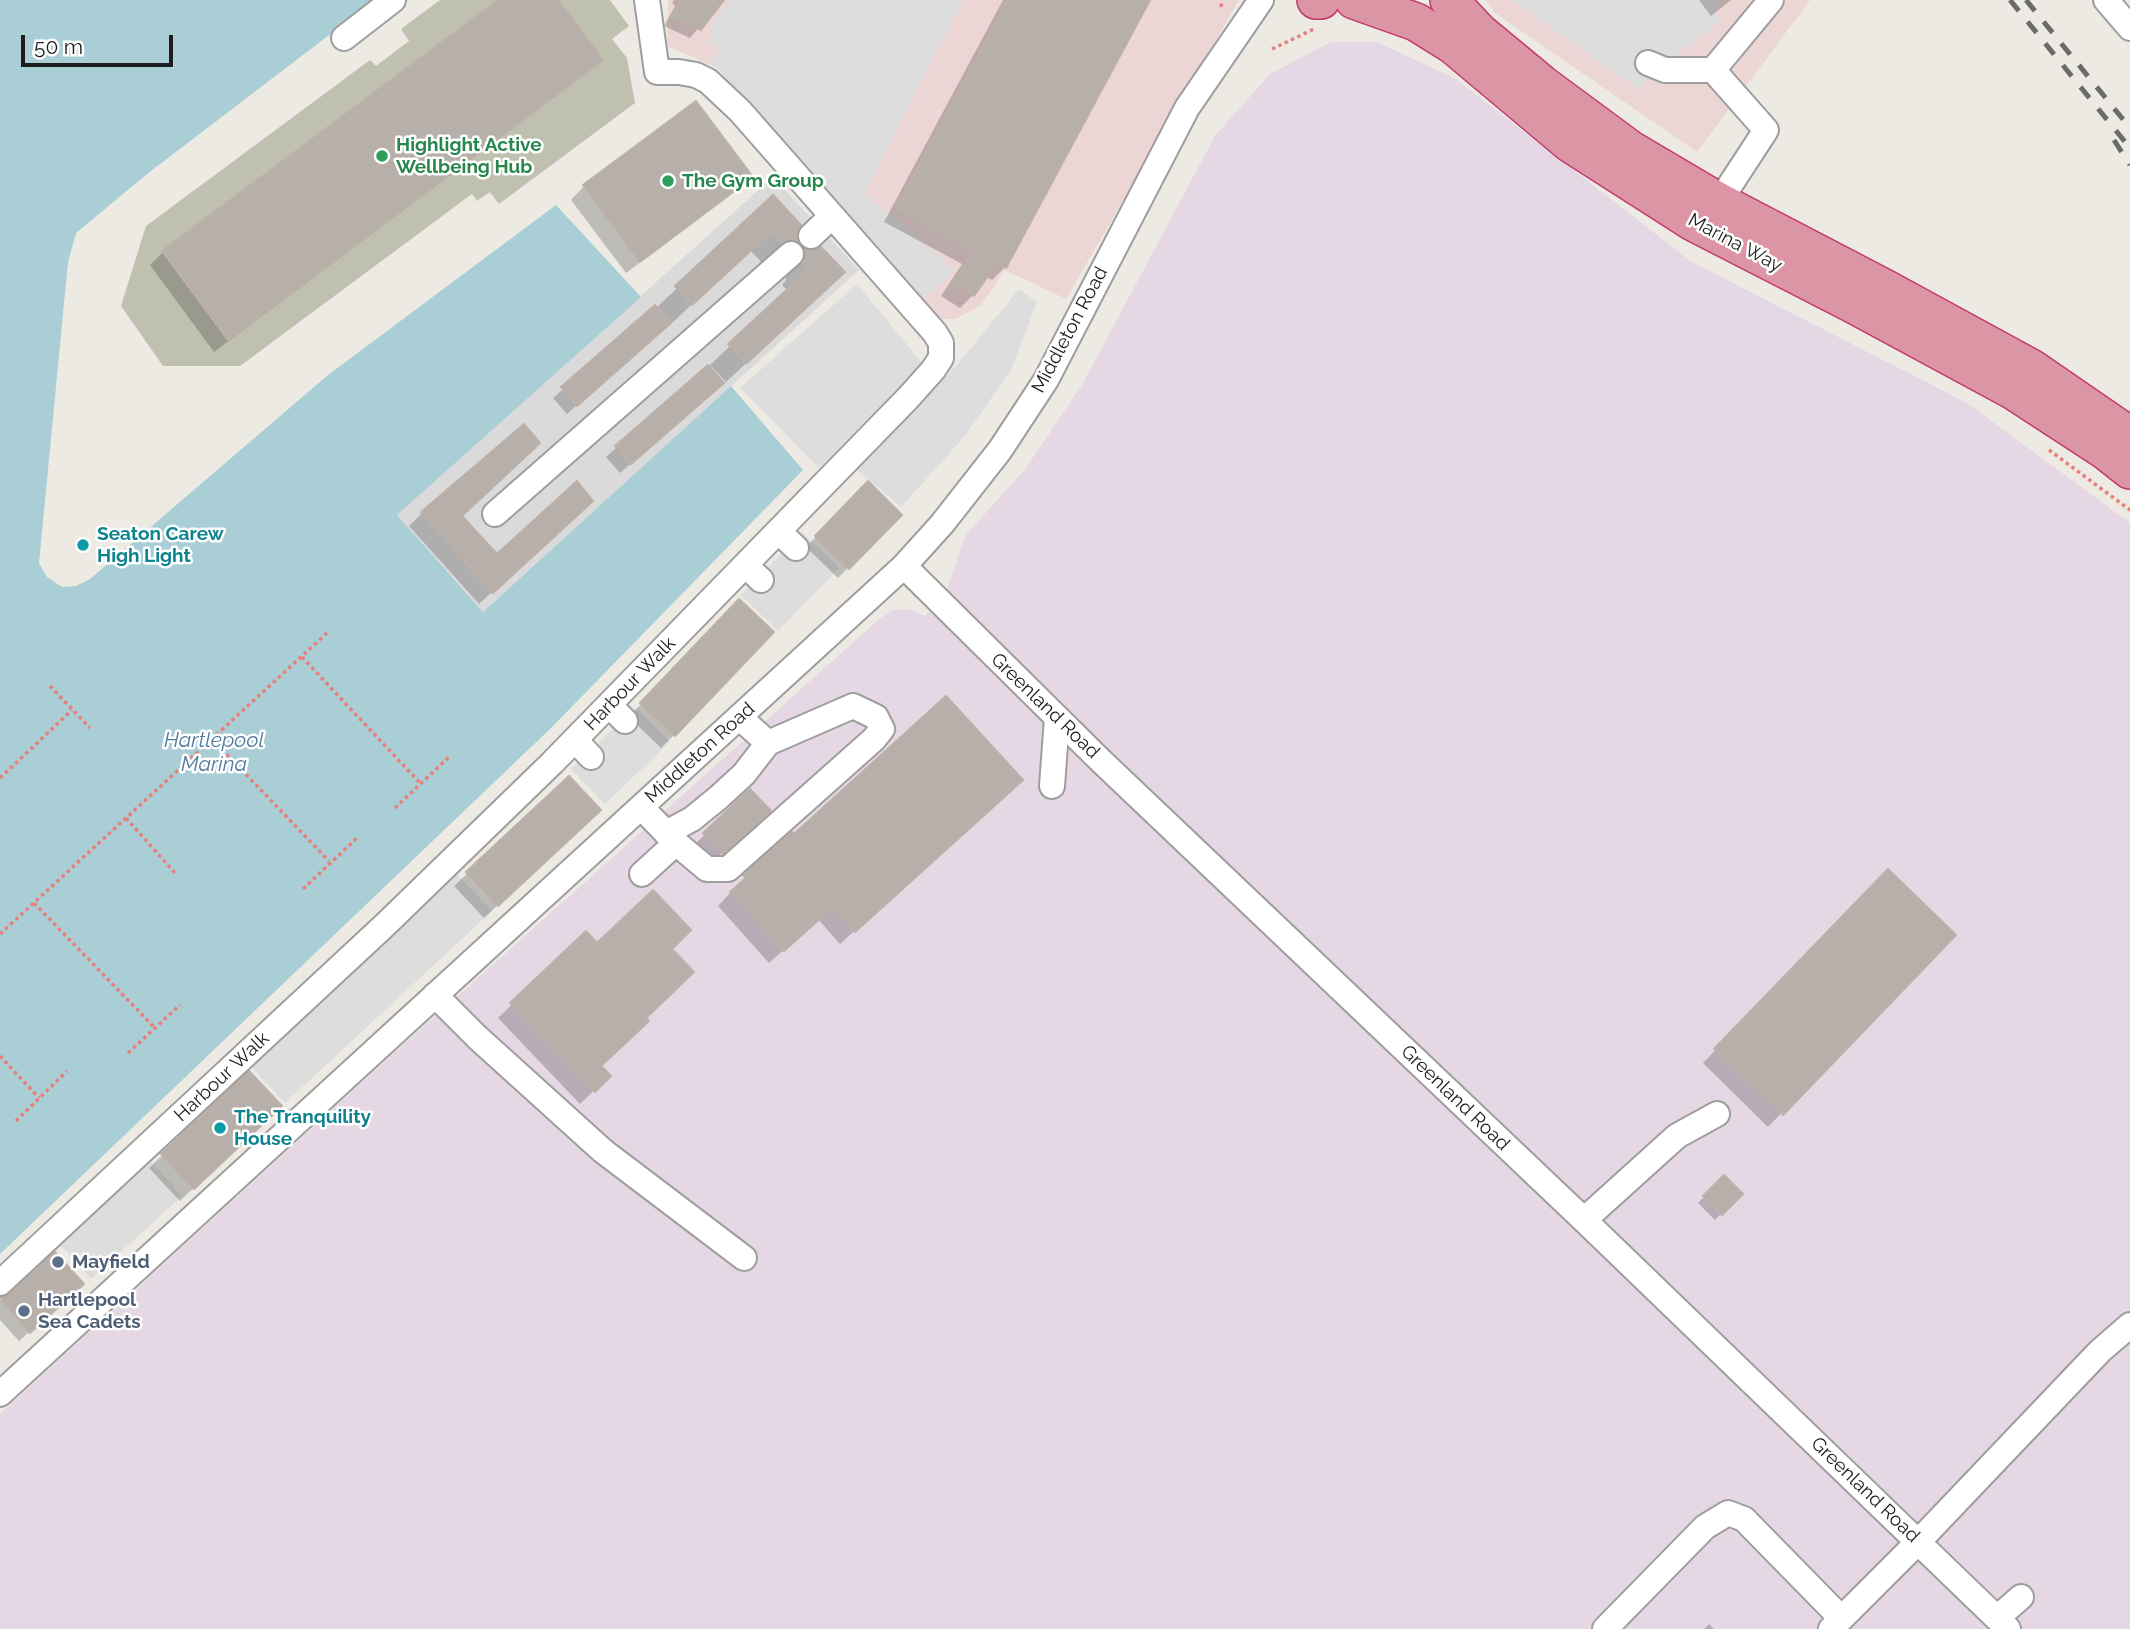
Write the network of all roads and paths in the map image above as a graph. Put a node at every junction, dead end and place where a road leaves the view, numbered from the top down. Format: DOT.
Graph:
graph roads {
  1 [pos="393,0"];
  2 [pos="647,0"];
  3 [pos="1223,0"];
  4 [pos="1261,0"];
  5 [pos="1354,0"];
  6 [pos="1449,0"];
  7 [pos="1771,0"];
  8 [pos="1221,7"];
  9 [pos="1320,9"];
  10 [pos="344,38"];
  11 [pos="1272,49"];
  12 [pos="1648,63"];
  13 [pos="1713,70"];
  14 [pos="1719,202"];
  15 [pos="831,217"];
  16 [pos="811,236"];
  17 [pos="791,254"];
  18 [pos="2130,436"];
  19 [pos="2130,470"];
  20 [pos="495,514"];
  21 [pos="778,531"];
  22 [pos="796,548"];
  23 [pos="904,566"];
  24 [pos="327,633"];
  25 [pos="301,656"];
  26 [pos="50,686"];
  27 [pos="72,710"];
  28 [pos="739,717"];
  29 [pos="1057,718"];
  30 [pos="90,728"];
  31 [pos="212,739"];
  32 [pos="768,743"];
  33 [pos="451,755"];
  34 [pos="0,778"];
  35 [pos="420,783"];
  36 [pos="1052,786"];
  37 [pos="641,807"];
  38 [pos="395,808"];
  39 [pos="126,818"];
  40 [pos="357,838"];
  41 [pos="671,838"];
  42 [pos="329,861"];
  43 [pos="174,873"];
  44 [pos="642,874"];
  45 [pos="303,889"];
  46 [pos="34,903"];
  47 [pos="0,934"];
  48 [pos="435,995"];
  49 [pos="180,1005"];
  50 [pos="156,1028"];
  51 [pos="128,1053"];
  52 [pos="0,1056"];
  53 [pos="67,1071"];
  54 [pos="40,1098"];
  55 [pos="1717,1114"];
  56 [pos="16,1121"];
  57 [pos="1584,1220"];
  58 [pos="744,1258"];
  59 [pos="0,1283"];
  60 [pos="2130,1325"];
  61 [pos="0,1394"];
  62 [pos="1918,1542"];
  63 [pos="2021,1597"];
  64 [pos="1836,1623"];
  65 [pos="2002,1624"];
  66 [pos="1605,1629"];
  1 -- 10 [label="street"];
  2 -- 15 [label="street, Harbour Walk"];
  3 -- 8 [label="path"];
  4 -- 23 [label="street, Middleton Road"];
  5 -- 19 [label="highway, Marina Way"];
  6 -- 14 [label="highway, Marina Way"];
  7 -- 13 [label="street"];
  9 -- 11 [label="path"];
  12 -- 13 [label="street"];
  13 -- 14 [label="street"];
  14 -- 18 [label="highway, Marina Way"];
  15 -- 16 [label="street"];
  15 -- 21 [label="street, Harbour Walk"];
  17 -- 20 [label="street"];
  21 -- 22 [label="street"];
  21 -- 59 [label="street, Harbour Walk"];
  23 -- 28 [label="street, Middleton Road"];
  23 -- 29 [label="street, Greenland Road"];
  24 -- 25 [label="path"];
  25 -- 31 [label="path"];
  25 -- 35 [label="path"];
  26 -- 27 [label="path"];
  27 -- 30 [label="path"];
  27 -- 34 [label="path"];
  28 -- 32 [label="street"];
  28 -- 37 [label="street, Middleton Road"];
  29 -- 36 [label="street"];
  29 -- 57 [label="street, Greenland Road"];
  31 -- 39 [label="path"];
  31 -- 42 [label="path"];
  32 -- 41 [label="street"];
  32 -- 41 [label="street"];
  33 -- 35 [label="path"];
  35 -- 38 [label="path"];
  37 -- 41 [label="street"];
  37 -- 48 [label="street, Middleton Road"];
  39 -- 43 [label="path"];
  39 -- 46 [label="path"];
  40 -- 42 [label="path"];
  41 -- 44 [label="street"];
  42 -- 45 [label="path"];
  46 -- 47 [label="path"];
  46 -- 50 [label="path"];
  48 -- 58 [label="street"];
  48 -- 61 [label="street, Middleton Road"];
  49 -- 50 [label="path"];
  50 -- 51 [label="path"];
  52 -- 54 [label="path"];
  53 -- 54 [label="path"];
  54 -- 56 [label="path"];
  55 -- 57 [label="street"];
  57 -- 62 [label="street, Greenland Road"];
  60 -- 62 [label="street"];
  62 -- 64 [label="street"];
  62 -- 65 [label="street, Greenland Road"];
  63 -- 65 [label="street"];
  64 -- 66 [label="street"];
}
